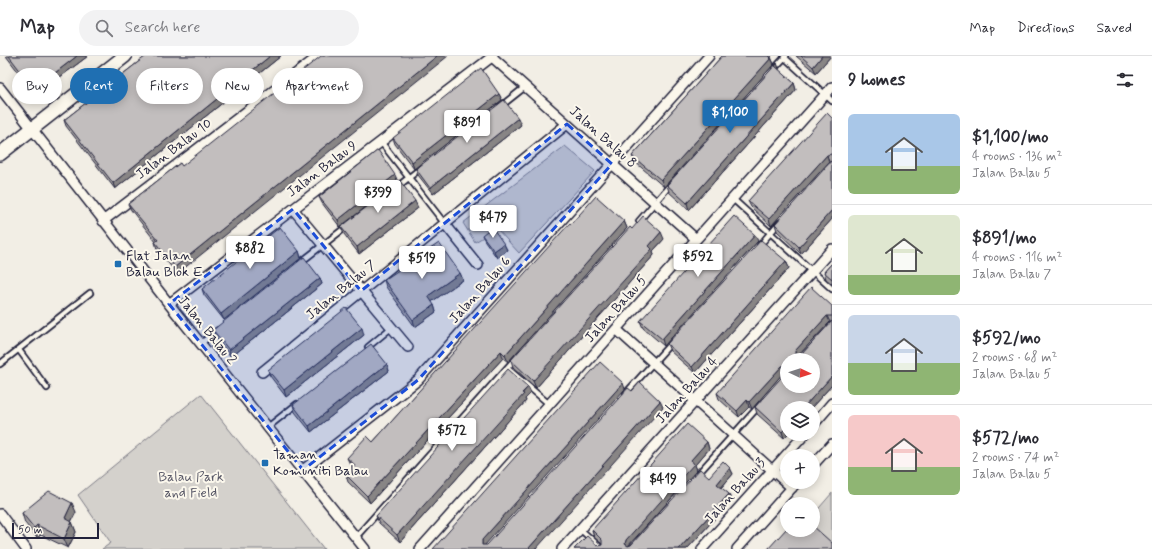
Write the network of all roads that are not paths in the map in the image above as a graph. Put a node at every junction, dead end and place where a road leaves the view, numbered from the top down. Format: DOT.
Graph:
graph roads {
  1 [pos="125,56"];
  2 [pos="319,56"];
  3 [pos="492,56"];
  4 [pos="709,56"];
  5 [pos="785,57"];
  6 [pos="769,75"];
  7 [pos="525,87"];
  8 [pos="832,87"];
  9 [pos="0,88"];
  10 [pos="829,98"];
  11 [pos="495,111"];
  12 [pos="567,124"];
  13 [pos="31,130"];
  14 [pos="381,142"];
  15 [pos="0,154"];
  16 [pos="427,163"];
  17 [pos="612,164"];
  18 [pos="409,178"];
  19 [pos="676,179"];
  20 [pos="390,192"];
  21 [pos="732,199"];
  22 [pos="655,202"];
  23 [pos="293,209"];
  24 [pos="786,216"];
  25 [pos="103,221"];
  26 [pos="354,221"];
  27 [pos="445,224"];
  28 [pos="634,226"];
  29 [pos="770,233"];
  30 [pos="696,239"];
  31 [pos="323,245"];
  32 [pos="832,249"];
  33 [pos="754,251"];
  34 [pos="298,264"];
  35 [pos="478,265"];
  36 [pos="812,271"];
  37 [pos="832,289"];
  38 [pos="361,291"];
  39 [pos="90,293"];
  40 [pos="169,304"];
  41 [pos="225,324"];
  42 [pos="391,328"];
  43 [pos="616,329"];
  44 [pos="674,340"];
  45 [pos="200,344"];
  46 [pos="408,347"];
  47 [pos="19,350"];
  48 [pos="360,352"];
  49 [pos="517,356"];
  50 [pos="653,363"];
  51 [pos="0,364"];
  52 [pos="507,368"];
  53 [pos="262,372"];
  54 [pos="47,388"];
  55 [pos="622,398"];
  56 [pos="695,401"];
  57 [pos="299,402"];
  58 [pos="762,402"];
  59 [pos="832,403"];
  60 [pos="550,404"];
  61 [pos="820,417"];
  62 [pos="268,427"];
  63 [pos="733,435"];
  64 [pos="799,441"];
  65 [pos="832,444"];
  66 [pos="820,457"];
  67 [pos="303,470"];
  68 [pos="772,470"];
  69 [pos="780,475"];
  70 [pos="692,481"];
  71 [pos="791,489"];
  72 [pos="0,514"];
  73 [pos="4,527"];
  74 [pos="580,530"];
  75 [pos="356,537"];
  76 [pos="24,548"];
  77 [pos="365,549"];
  78 [pos="420,549"];
  79 [pos="562,549"];
  80 [pos="602,549"];
  81 [pos="702,549"];
  82 [pos="737,549"];
  1 -- 13 [label="street"];
  2 -- 25 [label="street, Jalan Balau 10"];
  3 -- 7 [label="street, Jalan Balau 8"];
  3 -- 14 [label="street, Jalan Balau 9"];
  4 -- 17 [label="street, Jalan Balau 6"];
  5 -- 6 [label="lane"];
  5 -- 10 [label="lane"];
  7 -- 11 [label="lane"];
  7 -- 12 [label="street, Jalan Balau 8"];
  8 -- 10 [label="street, Jalan Balau 5"];
  9 -- 13 [label="street, Jalan Balau 2"];
  10 -- 21 [label="street, Jalan Balau 5"];
  12 -- 17 [label="street, Jalan Balau 8"];
  12 -- 27 [label="street, Jalan Balau 7"];
  13 -- 15 [label="street"];
  13 -- 25 [label="street, Jalan Balau 2"];
  14 -- 18 [label="lane"];
  14 -- 23 [label="street, Jalan Balau 9"];
  16 -- 18 [label="lane"];
  17 -- 22 [label="street, Jalan Balau 8"];
  17 -- 67 [label="street, Jalan Balau 6"];
  18 -- 20 [label="lane"];
  18 -- 27 [label="lane"];
  19 -- 22 [label="lane"];
  21 -- 29 [label="lane"];
  21 -- 30 [label="street, Jalan Balau 5"];
  22 -- 28 [label="lane"];
  22 -- 30 [label="street, Jalan Balau 8"];
  23 -- 31 [label="street"];
  23 -- 40 [label="street, Jalan Balau 9"];
  24 -- 29 [label="lane"];
  25 -- 40 [label="street, Jalan Balau 2"];
  26 -- 31 [label="lane"];
  27 -- 35 [label="street"];
  27 -- 38 [label="street, Jalan Balau 7"];
  29 -- 33 [label="lane"];
  29 -- 36 [label="lane"];
  30 -- 43 [label="street, Jalan Balau 5"];
  31 -- 34 [label="lane"];
  31 -- 38 [label="street"];
  32 -- 36 [label="street, Jalan Balau 4"];
  36 -- 37 [label="lane"];
  36 -- 56 [label="street, Jalan Balau 4"];
  38 -- 42 [label="street"];
  38 -- 53 [label="street, Jalan Balau 7"];
  39 -- 47 [label="lane"];
  40 -- 45 [label="street, Jalan Balau 2"];
  41 -- 45 [label="lane"];
  42 -- 46 [label="street"];
  42 -- 48 [label="lane"];
  43 -- 50 [label="street"];
  43 -- 60 [label="street, Jalan Balau 5"];
  44 -- 50 [label="lane"];
  45 -- 62 [label="street, Jalan Balau 2"];
  47 -- 51 [label="lane"];
  47 -- 54 [label="lane"];
  49 -- 52 [label="lane"];
  50 -- 55 [label="lane"];
  50 -- 56 [label="street"];
  52 -- 60 [label="lane"];
  52 -- 75 [label="lane"];
  56 -- 63 [label="street"];
  56 -- 74 [label="street, Jalan Balau 4"];
  57 -- 62 [label="lane"];
  58 -- 63 [label="lane"];
  59 -- 61 [label="street"];
  60 -- 78 [label="street, Jalan Balau 5"];
  62 -- 67 [label="street, Jalan Balau 2"];
  63 -- 68 [label="street"];
  63 -- 70 [label="lane"];
  64 -- 68 [label="street, Jalan Balau 3"];
  65 -- 66 [label="street"];
  67 -- 75 [label="street, Jalan Balau 2"];
  68 -- 69 [label="street"];
  68 -- 81 [label="street, Jalan Balau 3"];
  71 -- 82 [label="street"];
  72 -- 73 [label="street"];
  73 -- 76 [label="street"];
  74 -- 79 [label="street, Jalan Balau 4"];
  74 -- 80 [label="lane"];
  75 -- 77 [label="street, Jalan Balau 2"];
}
